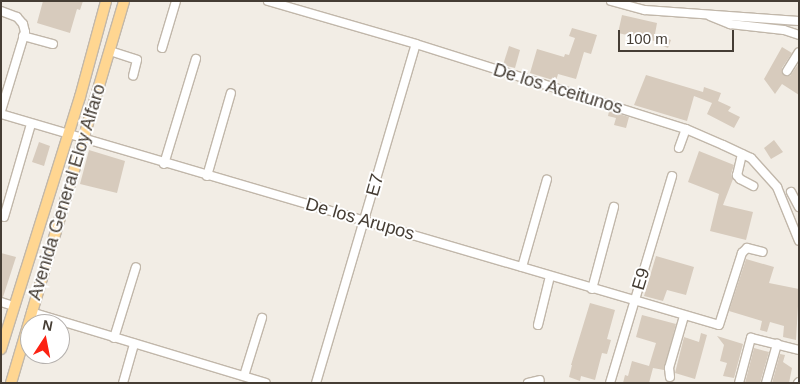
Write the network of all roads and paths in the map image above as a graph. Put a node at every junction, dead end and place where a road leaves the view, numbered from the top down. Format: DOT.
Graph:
graph roads {
  1 [pos="106,1"];
  2 [pos="124,1"];
  3 [pos="176,1"];
  4 [pos="268,1"];
  5 [pos="611,1"];
  6 [pos="1,11"];
  7 [pos="706,14"];
  8 [pos="799,21"];
  9 [pos="799,35"];
  10 [pos="23,36"];
  11 [pos="53,44"];
  12 [pos="416,44"];
  13 [pos="162,48"];
  14 [pos="110,51"];
  15 [pos="799,52"];
  16 [pos="196,59"];
  17 [pos="787,71"];
  18 [pos="133,76"];
  19 [pos="231,93"];
  20 [pos="1,113"];
  21 [pos="31,124"];
  22 [pos="686,129"];
  23 [pos="68,135"];
  24 [pos="84,140"];
  25 [pos="679,148"];
  26 [pos="742,154"];
  27 [pos="164,164"];
  28 [pos="207,176"];
  29 [pos="672,176"];
  30 [pos="547,179"];
  31 [pos="753,186"];
  32 [pos="792,192"];
  33 [pos="614,207"];
  34 [pos="799,207"];
  35 [pos="4,217"];
  36 [pos="364,220"];
  37 [pos="799,241"];
  38 [pos="764,252"];
  39 [pos="136,267"];
  40 [pos="522,267"];
  41 [pos="550,276"];
  42 [pos="592,289"];
  43 [pos="1,302"];
  44 [pos="634,302"];
  45 [pos="13,306"];
  46 [pos="31,312"];
  47 [pos="684,316"];
  48 [pos="262,318"];
  49 [pos="538,325"];
  50 [pos="114,338"];
  51 [pos="134,344"];
  52 [pos="777,344"];
  53 [pos="1,349"];
  54 [pos="799,350"];
  55 [pos="244,376"];
  56 [pos="670,377"];
  57 [pos="540,380"];
  58 [pos="11,383"];
  59 [pos="122,383"];
  60 [pos="266,383"];
  61 [pos="316,383"];
  62 [pos="528,383"];
  63 [pos="610,383"];
  64 [pos="738,383"];
  65 [pos="766,383"];
  1 -- 23 [label="main road, Avenida General Eloy Alfaro"];
  2 -- 14 [label="main road, Avenida General Eloy Alfaro"];
  3 -- 13 [label="street"];
  4 -- 12 [label="street, De los Aceitunos"];
  5 -- 7 [label="street"];
  6 -- 10 [label="street"];
  7 -- 8 [label="street"];
  7 -- 9 [label="street"];
  10 -- 11 [label="street"];
  10 -- 20 [label="street"];
  12 -- 22 [label="street, De los Aceitunos"];
  12 -- 36 [label="street, E7"];
  14 -- 18 [label="street"];
  14 -- 24 [label="main road, Avenida General Eloy Alfaro"];
  15 -- 17 [label="street"];
  16 -- 27 [label="street"];
  19 -- 28 [label="street"];
  20 -- 21 [label="street, De los Arupos"];
  21 -- 23 [label="street, De los Arupos"];
  21 -- 35 [label="street"];
  22 -- 25 [label="street"];
  22 -- 26 [label="street, De los Aceitunos"];
  23 -- 24 [label="street, De los Arupos"];
  23 -- 45 [label="main road, Avenida General Eloy Alfaro"];
  24 -- 27 [label="street, De los Arupos"];
  24 -- 46 [label="main road, Avenida General Eloy Alfaro"];
  26 -- 31 [label="street"];
  26 -- 37 [label="street, De los Aceitunos"];
  27 -- 28 [label="street, De los Arupos"];
  28 -- 36 [label="street, De los Arupos"];
  29 -- 44 [label="street, E9"];
  30 -- 40 [label="street"];
  32 -- 34 [label="street"];
  33 -- 42 [label="street"];
  36 -- 40 [label="street, De los Arupos"];
  36 -- 61 [label="street, E7"];
  38 -- 47 [label="street, De los Arupos"];
  39 -- 50 [label="street"];
  40 -- 41 [label="street, De los Arupos"];
  41 -- 42 [label="street, De los Arupos"];
  41 -- 49 [label="street"];
  42 -- 44 [label="street, De los Arupos"];
  43 -- 45 [label="street"];
  44 -- 47 [label="street, De los Arupos"];
  44 -- 63 [label="street, E9"];
  45 -- 53 [label="main road, Avenida General Eloy Alfaro"];
  46 -- 50 [label="street"];
  46 -- 58 [label="main road, Avenida General Eloy Alfaro"];
  47 -- 56 [label="street"];
  48 -- 55 [label="street"];
  50 -- 51 [label="street"];
  51 -- 55 [label="street"];
  51 -- 59 [label="street"];
  52 -- 54 [label="street"];
  52 -- 64 [label="street"];
  52 -- 65 [label="street"];
  55 -- 60 [label="street"];
  57 -- 62 [label="street"];
}
